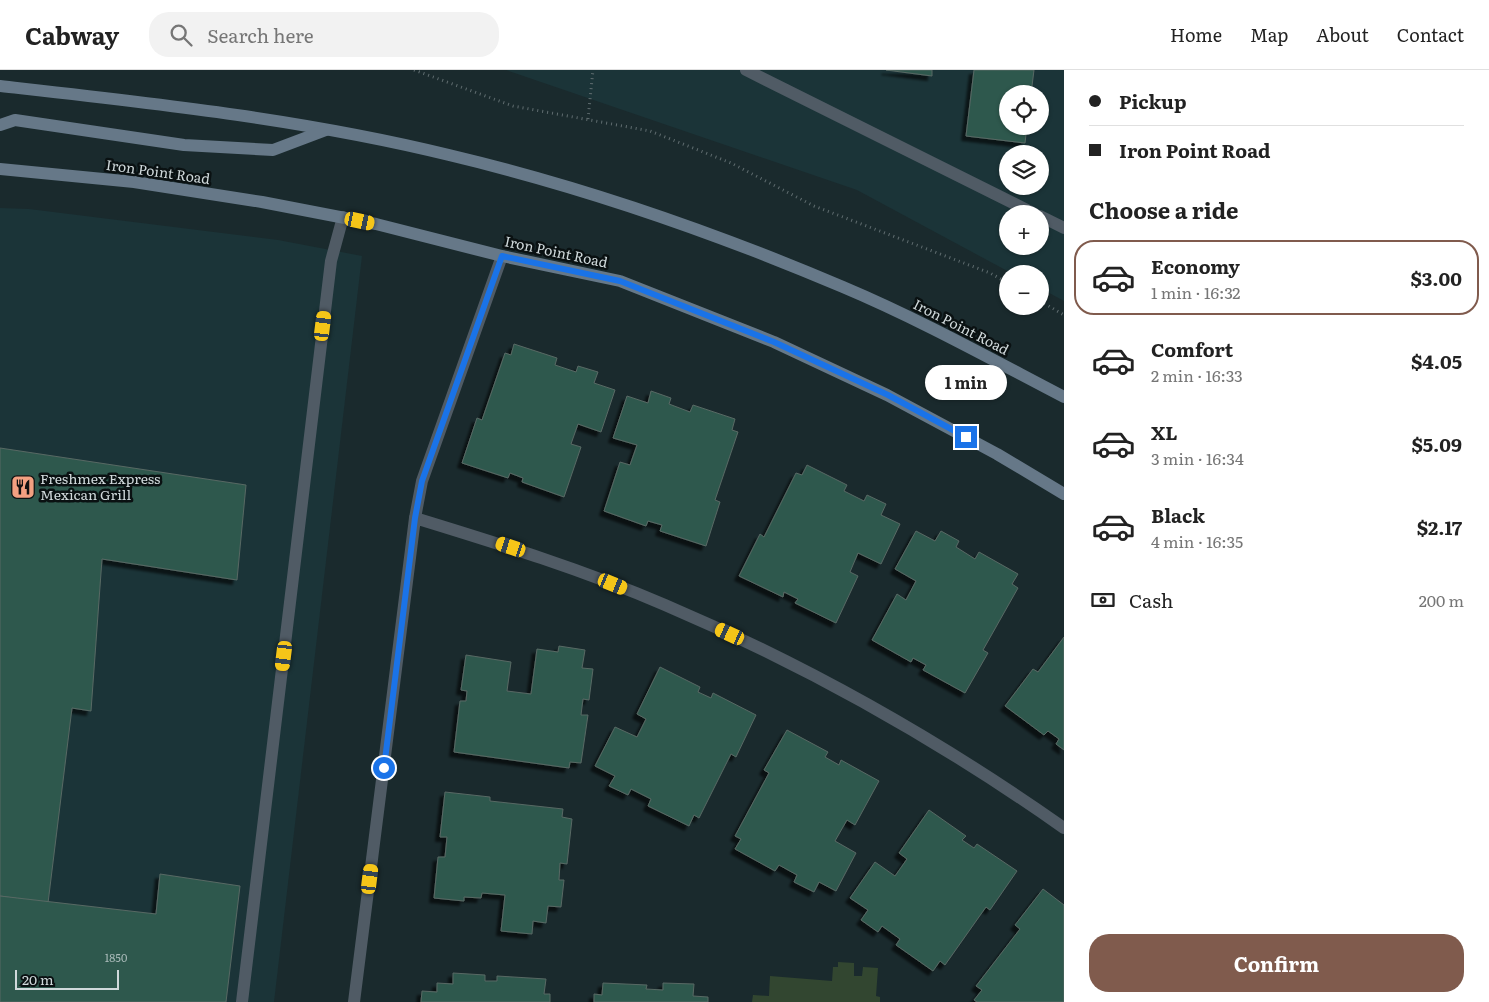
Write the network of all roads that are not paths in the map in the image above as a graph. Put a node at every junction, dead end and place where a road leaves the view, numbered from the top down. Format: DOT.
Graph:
graph roads {
  1 [pos="746,70"];
  2 [pos="0,86"];
  3 [pos="0,125"];
  4 [pos="328,129"];
  5 [pos="0,169"];
  6 [pos="1017,205"];
  7 [pos="343,218"];
  8 [pos="1049,220"];
  9 [pos="1064,228"];
  10 [pos="502,256"];
  11 [pos="1064,398"];
  12 [pos="1064,494"];
  13 [pos="415,518"];
  14 [pos="1064,828"];
  15 [pos="242,1002"];
  16 [pos="354,1002"];
  1 -- 6 [label="lane"];
  2 -- 4 [label="main road, Iron Point Road"];
  3 -- 4 [label="main road"];
  4 -- 11 [label="main road, Iron Point Road"];
  5 -- 7 [label="main road, Iron Point Road"];
  7 -- 10 [label="main road, Iron Point Road"];
  7 -- 15 [label="lane"];
  8 -- 9 [label="lane"];
  10 -- 12 [label="main road, Iron Point Road"];
  10 -- 13 [label="lane"];
  13 -- 14 [label="lane"];
  13 -- 16 [label="lane"];
}
